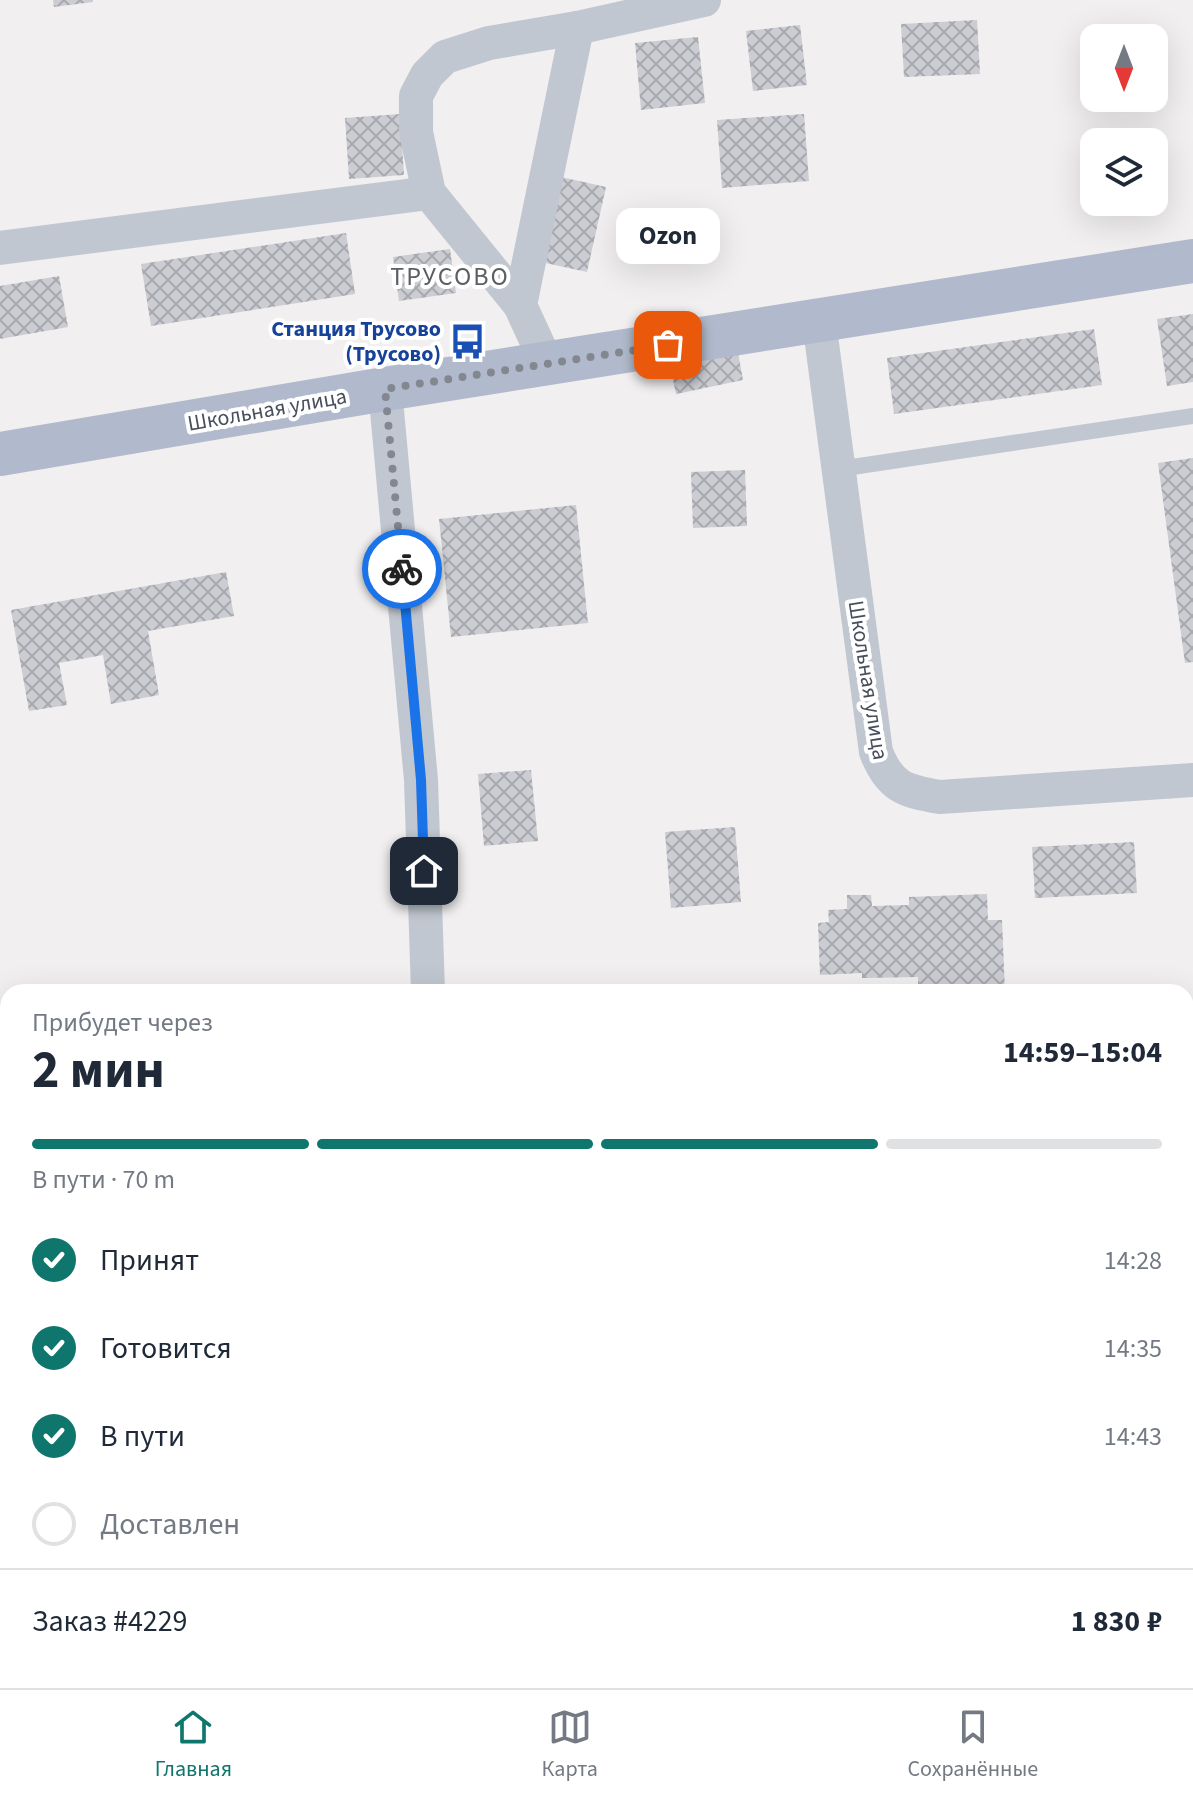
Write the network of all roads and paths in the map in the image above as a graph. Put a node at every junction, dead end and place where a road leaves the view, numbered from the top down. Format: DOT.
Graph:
graph roads {
  1 [pos="704,0"];
  2 [pos="577,28"];
  3 [pos="429,193"];
  4 [pos="0,248"];
  5 [pos="1193,261"];
  6 [pos="520,305"];
  7 [pos="819,321"];
  8 [pos="547,364"];
  9 [pos="385,389"];
  10 [pos="1193,416"];
  11 [pos="0,454"];
  12 [pos="839,469"];
  13 [pos="1193,780"];
  14 [pos="428,984"];
  1 -- 2 [label="street"];
  2 -- 3 [label="street"];
  2 -- 6 [label="street"];
  3 -- 4 [label="street"];
  3 -- 6 [label="street"];
  5 -- 7 [label="main road, Школьная улица"];
  6 -- 8 [label="street"];
  7 -- 8 [label="main road, Школьная улица"];
  7 -- 12 [label="street, Школьная улица"];
  8 -- 9 [label="main road, Школьная улица"];
  9 -- 11 [label="main road, Школьная улица"];
  9 -- 14 [label="street"];
  10 -- 12 [label="lane"];
  12 -- 13 [label="street, Школьная улица"];
}
